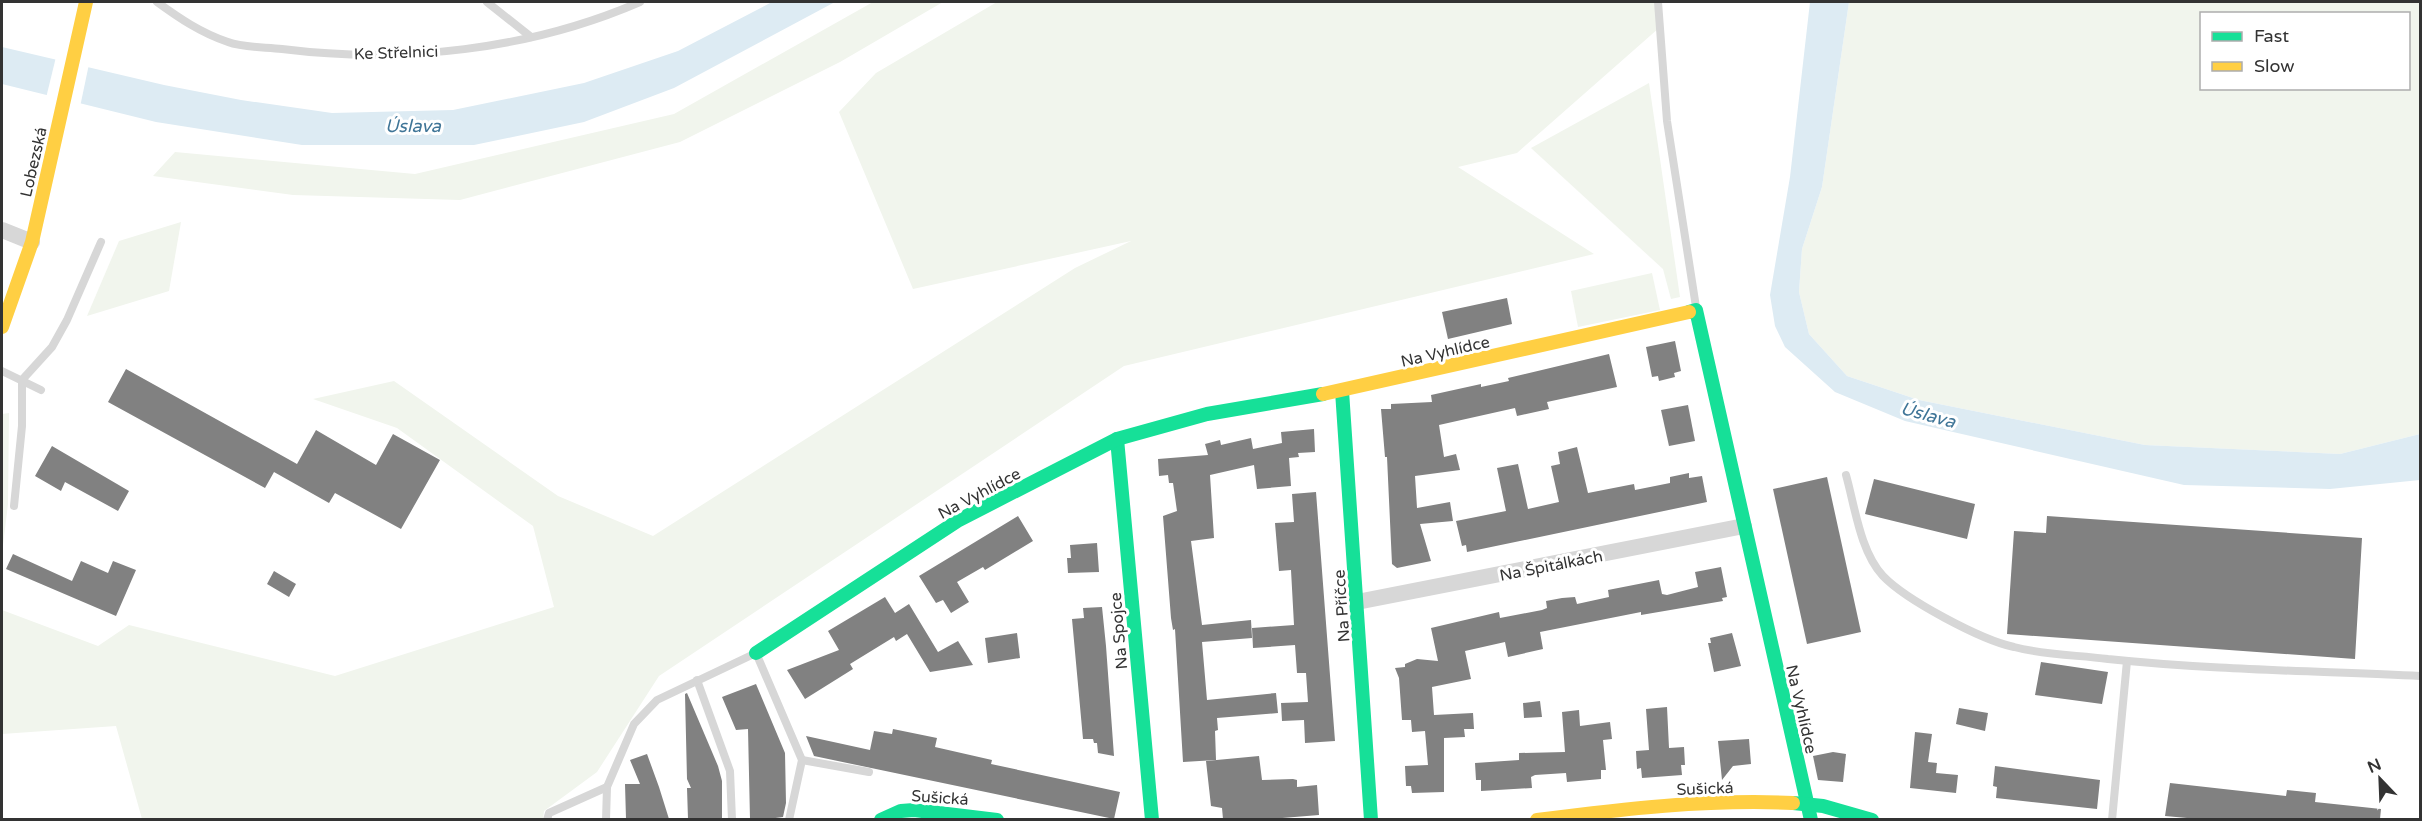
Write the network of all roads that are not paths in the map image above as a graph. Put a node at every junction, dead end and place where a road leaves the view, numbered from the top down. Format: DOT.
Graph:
graph roads {
  1 [pos="87,2"];
  2 [pos="157,2"];
  3 [pos="487,2"];
  4 [pos="640,2"];
  5 [pos="1658,2"];
  6 [pos="531,37"];
  7 [pos="2,230"];
  8 [pos="32,242"];
  9 [pos="101,242"];
  10 [pos="1696,310"];
  11 [pos="2,327"];
  12 [pos="2,371"];
  13 [pos="22,380"];
  14 [pos="41,390"];
  15 [pos="1342,391"];
  16 [pos="1117,439"];
  17 [pos="1846,475"];
  18 [pos="14,506"];
  19 [pos="1744,526"];
  20 [pos="1357,602"];
  21 [pos="756,653"];
  22 [pos="2127,661"];
  23 [pos="2421,676"];
  24 [pos="697,680"];
  25 [pos="802,760"];
  26 [pos="869,772"];
  27 [pos="607,787"];
  28 [pos="1807,804"];
  29 [pos="547,819"];
  30 [pos="606,819"];
  31 [pos="732,819"];
  32 [pos="789,819"];
  33 [pos="881,819"];
  34 [pos="997,819"];
  35 [pos="1152,819"];
  36 [pos="1371,819"];
  37 [pos="1537,819"];
  38 [pos="1811,819"];
  39 [pos="1872,819"];
  40 [pos="2112,819"];
  1 -- 8 [label="street, Lobezská"];
  2 -- 6 [label="lane, Ke Střelnici"];
  3 -- 6 [label="lane"];
  4 -- 6 [label="lane, Ke Střelnici"];
  5 -- 10 [label="lane"];
  7 -- 8 [label="street"];
  8 -- 11 [label="street, Lobezská"];
  9 -- 13 [label="lane"];
  10 -- 15 [label="street, Na Vyhlídce"];
  10 -- 19 [label="street, Na Vyhlídce"];
  12 -- 13 [label="lane"];
  13 -- 14 [label="lane"];
  13 -- 18 [label="lane"];
  15 -- 16 [label="street, Na Vyhlídce"];
  15 -- 20 [label="street, Na Příčce"];
  16 -- 21 [label="street, Na Vyhlídce"];
  16 -- 35 [label="street, Na Spojce"];
  17 -- 22 [label="lane"];
  19 -- 20 [label="street, Na Špitálkách"];
  19 -- 28 [label="street, Na Vyhlídce"];
  20 -- 36 [label="street, Na Příčce"];
  21 -- 24 [label="lane"];
  21 -- 25 [label="lane"];
  22 -- 23 [label="lane"];
  22 -- 40 [label="lane"];
  24 -- 27 [label="lane"];
  24 -- 31 [label="lane"];
  25 -- 26 [label="lane"];
  25 -- 32 [label="lane"];
  27 -- 29 [label="lane"];
  27 -- 30 [label="lane"];
  28 -- 37 [label="street, Sušická"];
  28 -- 38 [label="street, Na Vyhlídce"];
  28 -- 39 [label="street, Sušická"];
  33 -- 34 [label="street, Sušická"];
}
